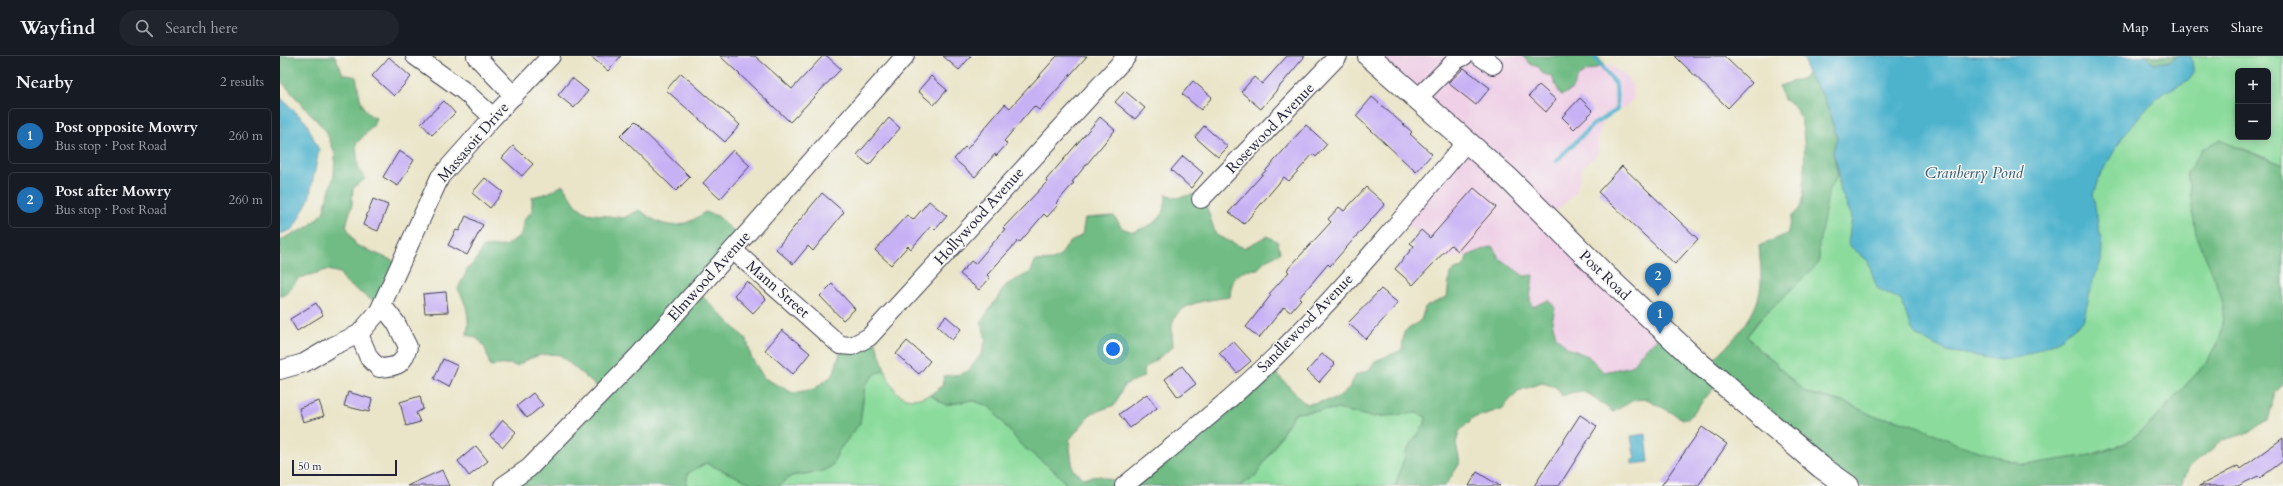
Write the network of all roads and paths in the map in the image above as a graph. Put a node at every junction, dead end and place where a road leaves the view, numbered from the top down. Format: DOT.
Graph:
graph roads {
  1 [pos="415,56"];
  2 [pos="476,56"];
  3 [pos="552,56"];
  4 [pos="905,56"];
  5 [pos="1127,56"];
  6 [pos="1338,56"];
  7 [pos="1369,56"];
  8 [pos="1464,56"];
  9 [pos="514,96"];
  10 [pos="1418,98"];
  11 [pos="493,117"];
  12 [pos="1467,141"];
  13 [pos="1201,199"];
  14 [pos="733,250"];
  15 [pos="382,305"];
  16 [pos="823,329"];
  17 [pos="359,334"];
  18 [pos="280,370"];
  19 [pos="503,486"];
  20 [pos="1124,486"];
  21 [pos="1848,486"];
  1 -- 11 [label="street"];
  2 -- 9 [label="street"];
  3 -- 9 [label="street, Massasoit Drive"];
  4 -- 14 [label="street, Elmwood Avenue"];
  5 -- 16 [label="street, Hollywood Avenue"];
  6 -- 13 [label="street, Rosewood Avenue"];
  7 -- 10 [label="main road, Post Road"];
  8 -- 10 [label="street"];
  9 -- 11 [label="street, Massasoit Drive"];
  10 -- 12 [label="main road, Post Road"];
  11 -- 15 [label="street, Massasoit Drive"];
  12 -- 20 [label="street, Sandlewood Avenue"];
  12 -- 21 [label="main road, Post Road"];
  14 -- 16 [label="street, Mann Street"];
  14 -- 19 [label="street, Elmwood Avenue"];
  15 -- 17 [label="street, Massasoit Drive"];
  15 -- 17 [label="street"];
  17 -- 18 [label="street, Massasoit Drive"];
}
